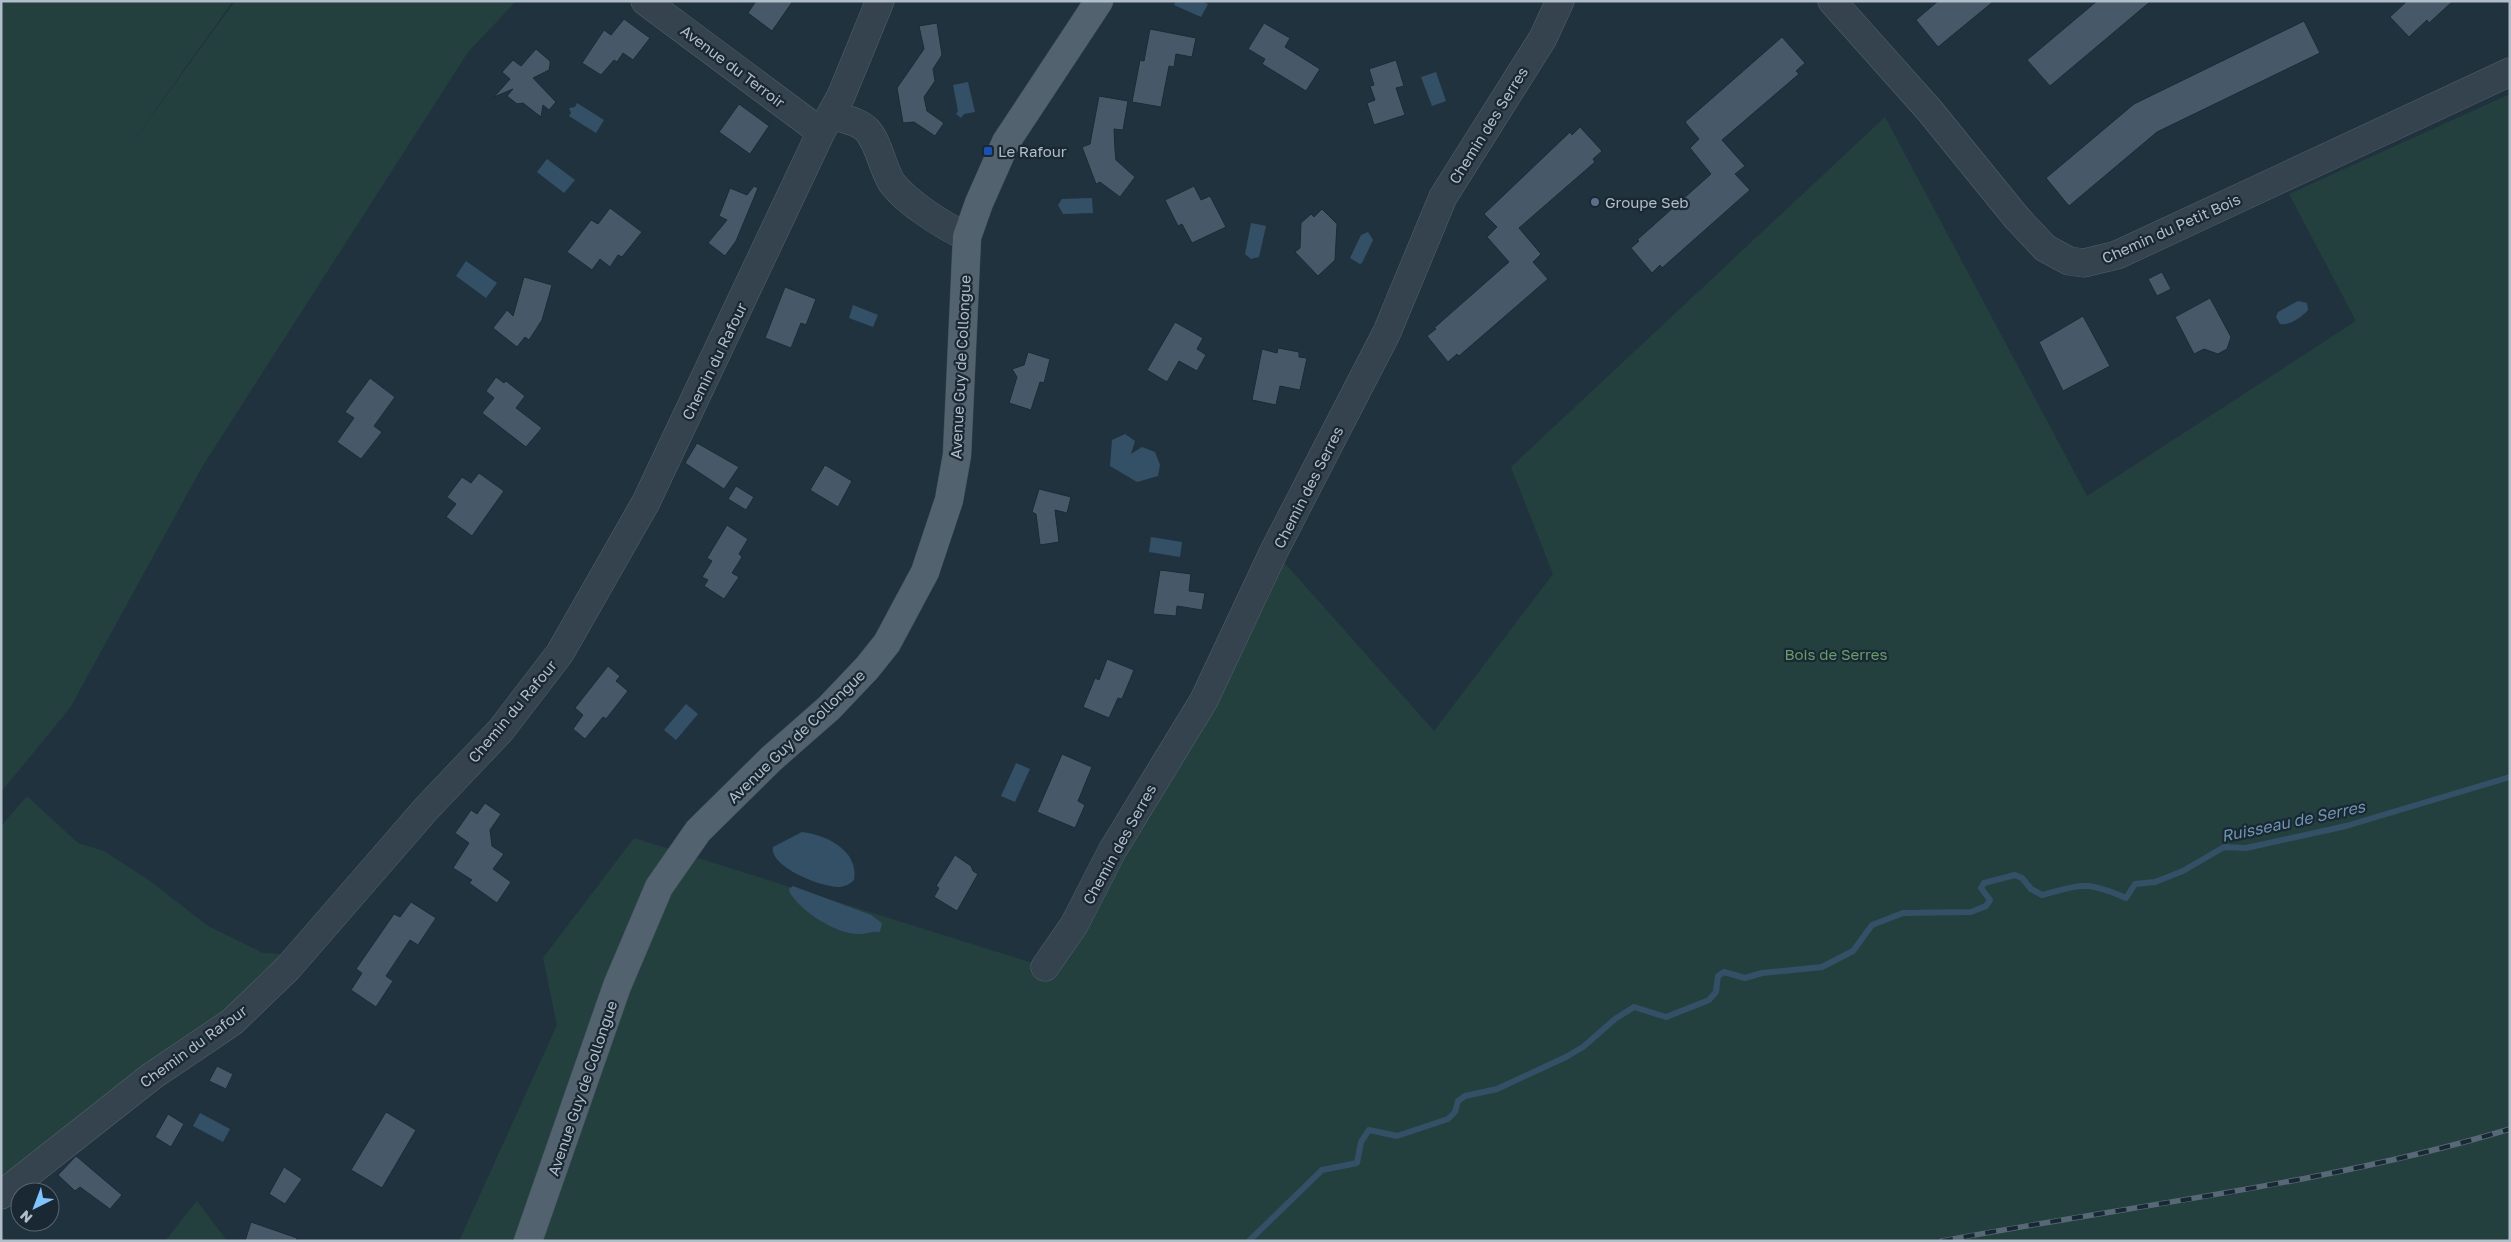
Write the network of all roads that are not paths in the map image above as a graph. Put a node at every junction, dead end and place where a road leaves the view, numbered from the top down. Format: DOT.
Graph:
graph roads {
  1 [pos="646,1"];
  2 [pos="880,1"];
  3 [pos="1099,1"];
  4 [pos="1560,1"];
  5 [pos="1832,1"];
  6 [pos="2510,72"];
  7 [pos="826,123"];
  8 [pos="967,237"];
  9 [pos="1045,967"];
  10 [pos="1,1195"];
  11 [pos="528,1241"];
  1 -- 7 [label="street, Avenue du Terroir"];
  2 -- 7 [label="street, Chemin du Rafour"];
  3 -- 8 [label="main road, Avenue Guy de Collongue"];
  4 -- 9 [label="street, Chemin des Serres"];
  5 -- 6 [label="street, Chemin du Petit Bois"];
  7 -- 8 [label="street"];
  7 -- 10 [label="street, Chemin du Rafour"];
  8 -- 11 [label="main road, Avenue Guy de Collongue"];
}
